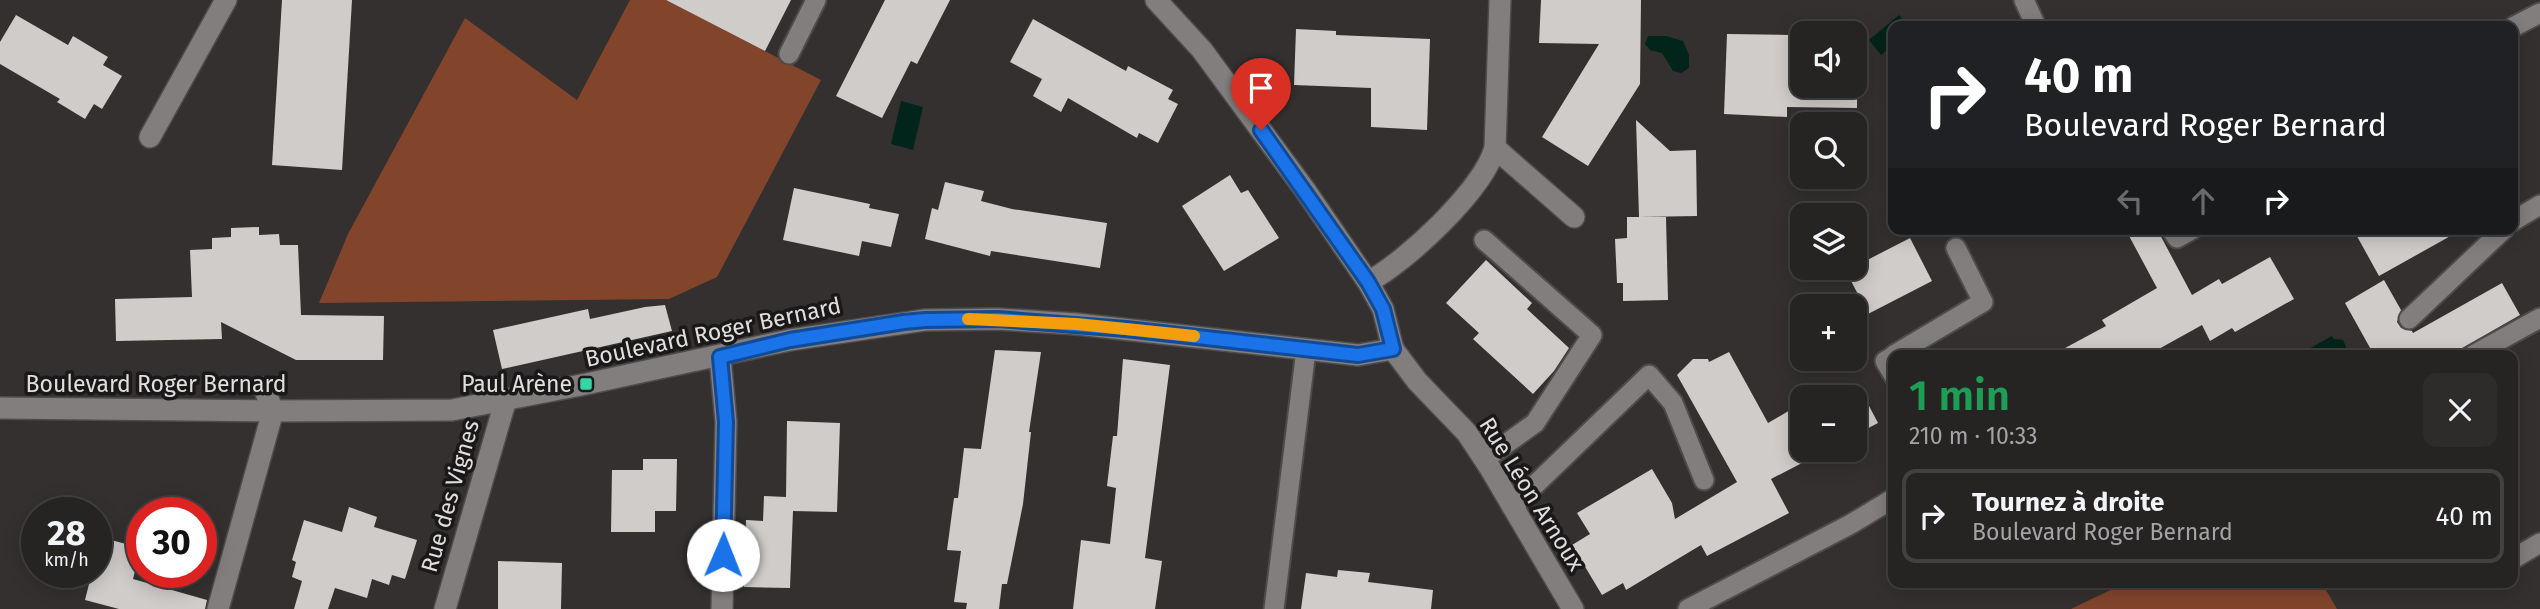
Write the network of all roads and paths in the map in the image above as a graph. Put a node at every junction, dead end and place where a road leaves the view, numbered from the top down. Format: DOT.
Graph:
graph roads {
  1 [pos="226,0"];
  2 [pos="816,0"];
  3 [pos="1156,0"];
  4 [pos="1500,0"];
  5 [pos="2024,0"];
  6 [pos="2540,13"];
  7 [pos="2034,21"];
  8 [pos="2518,24"];
  9 [pos="789,54"];
  10 [pos="150,137"];
  11 [pos="1495,148"];
  12 [pos="2540,205"];
  13 [pos="1574,217"];
  14 [pos="2518,218"];
  15 [pos="2498,235"];
  16 [pos="1484,240"];
  17 [pos="1956,248"];
  18 [pos="1368,282"];
  19 [pos="2540,318"];
  20 [pos="2409,319"];
  21 [pos="1393,349"];
  22 [pos="1902,350"];
  23 [pos="2482,350"];
  24 [pos="1306,351"];
  25 [pos="720,357"];
  26 [pos="264,388"];
  27 [pos="506,399"];
  28 [pos="0,408"];
  29 [pos="273,411"];
  30 [pos="1485,459"];
  31 [pos="1704,480"];
  32 [pos="1888,502"];
  33 [pos="1512,507"];
  34 [pos="2540,543"];
  35 [pos="2518,556"];
  36 [pos="218,609"];
  37 [pos="445,609"];
  38 [pos="722,609"];
  39 [pos="1274,609"];
  40 [pos="1573,609"];
  41 [pos="1688,609"];
  1 -- 10 [label="street"];
  2 -- 9 [label="lane"];
  3 -- 18 [label="street, Rue Léon Arnoux"];
  4 -- 11 [label="street"];
  5 -- 7 [label="lane"];
  6 -- 8 [label="lane"];
  11 -- 13 [label="street"];
  11 -- 18 [label="street"];
  12 -- 14 [label="lane"];
  15 -- 20 [label="lane"];
  16 -- 30 [label="lane"];
  17 -- 22 [label="lane"];
  18 -- 21 [label="street, Rue Léon Arnoux"];
  19 -- 23 [label="lane"];
  21 -- 24 [label="street, Boulevard Roger Bernard"];
  21 -- 30 [label="street, Rue Léon Arnoux"];
  24 -- 25 [label="street, Boulevard Roger Bernard"];
  24 -- 39 [label="lane"];
  25 -- 27 [label="street, Boulevard Roger Bernard"];
  25 -- 38 [label="street"];
  26 -- 29 [label="street"];
  27 -- 29 [label="street, Boulevard Roger Bernard"];
  27 -- 37 [label="street, Rue des Vignes"];
  28 -- 29 [label="street, Boulevard Roger Bernard"];
  29 -- 36 [label="street"];
  30 -- 33 [label="street, Rue Léon Arnoux"];
  31 -- 33 [label="lane"];
  32 -- 41 [label="lane"];
  33 -- 40 [label="street, Rue Léon Arnoux"];
  34 -- 35 [label="lane"];
}
